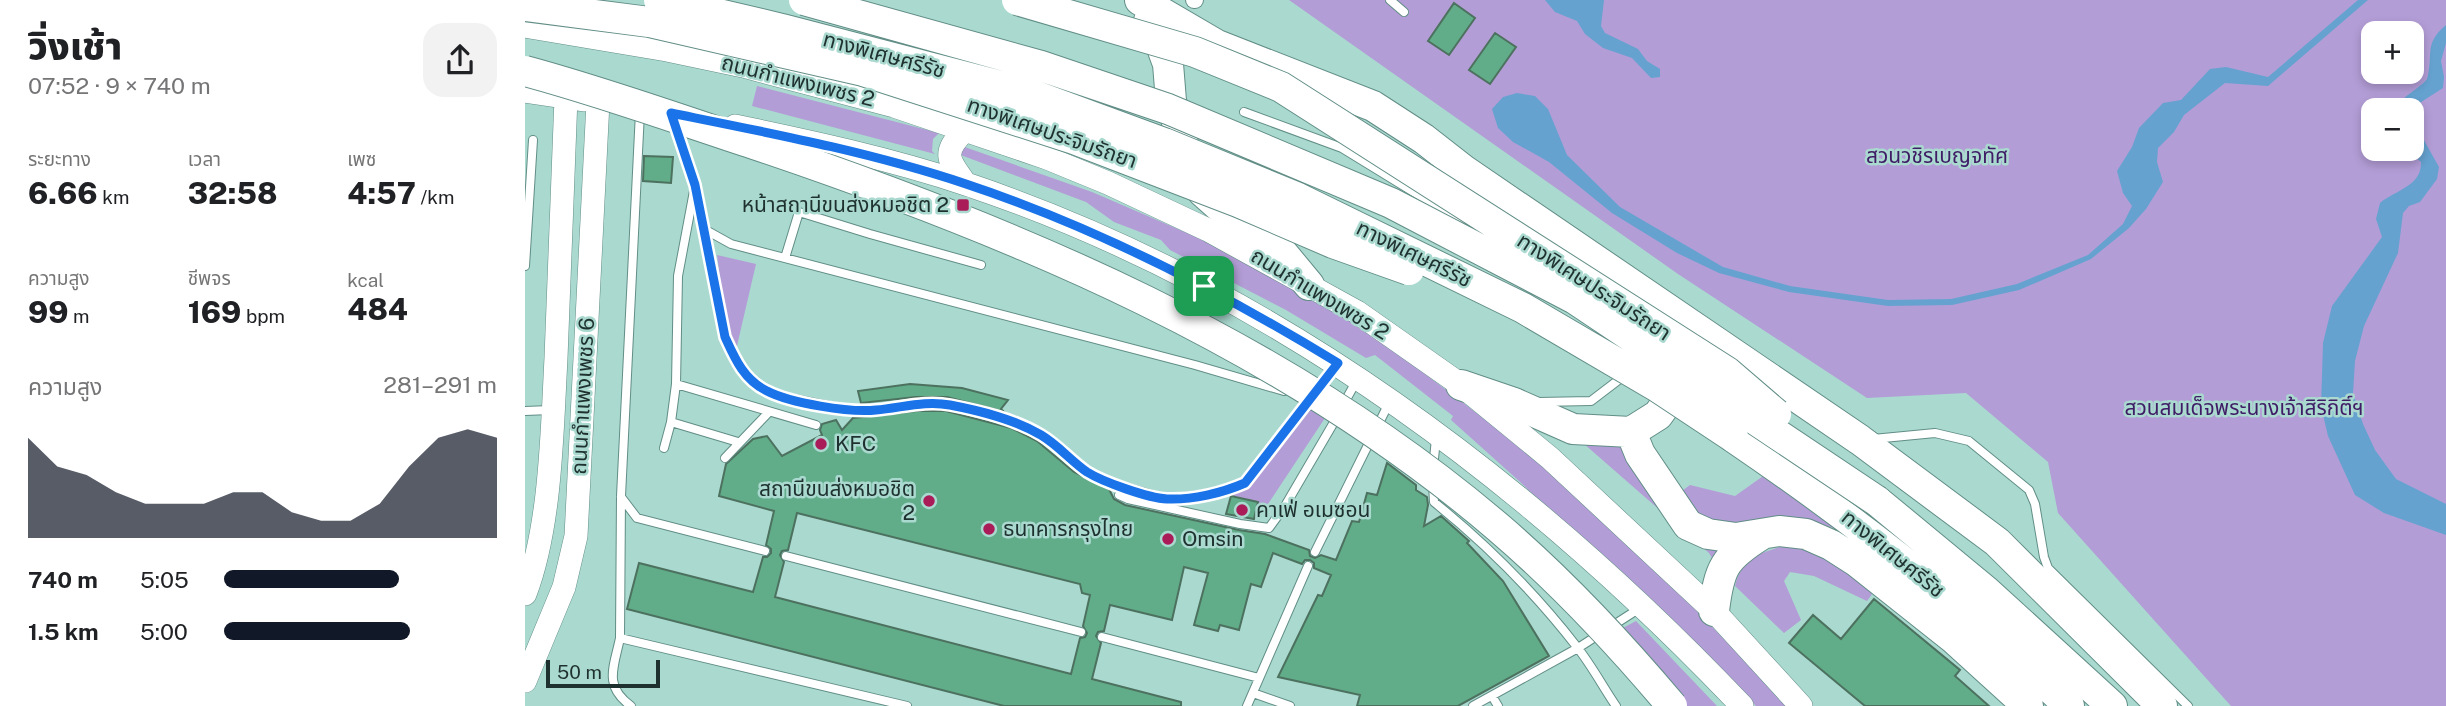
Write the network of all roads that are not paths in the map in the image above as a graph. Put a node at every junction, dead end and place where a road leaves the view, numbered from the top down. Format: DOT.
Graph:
graph roads {
  1 [pos="541,0"];
  2 [pos="659,0"];
  3 [pos="804,0"];
  4 [pos="1017,0"];
  5 [pos="1138,0"];
  6 [pos="1390,0"];
  7 [pos="1404,12"];
  8 [pos="528,20"];
  9 [pos="525,71"];
  10 [pos="525,91"];
  11 [pos="566,97"];
  12 [pos="598,102"];
  13 [pos="640,109"];
  14 [pos="1244,112"];
  15 [pos="671,113"];
  16 [pos="964,131"];
  17 [pos="533,140"];
  18 [pos="965,183"];
  19 [pos="695,185"];
  20 [pos="704,229"];
  21 [pos="1496,242"];
  22 [pos="785,258"];
  23 [pos="1530,264"];
  24 [pos="525,265"];
  25 [pos="981,265"];
  26 [pos="1309,285"];
  27 [pos="1523,308"];
  28 [pos="1705,336"];
  29 [pos="1638,349"];
  30 [pos="1633,359"];
  31 [pos="1338,363"];
  32 [pos="1359,377"];
  33 [pos="676,384"];
  34 [pos="1461,385"];
  35 [pos="1313,399"];
  36 [pos="1391,399"];
  37 [pos="1514,403"];
  38 [pos="553,410"];
  39 [pos="525,411"];
  40 [pos="769,412"];
  41 [pos="671,422"];
  42 [pos="815,425"];
  43 [pos="1631,432"];
  44 [pos="1437,433"];
  45 [pos="1860,440"];
  46 [pos="738,442"];
  47 [pos="664,448"];
  48 [pos="725,458"];
  49 [pos="1119,495"];
  50 [pos="621,496"];
  51 [pos="1877,501"];
  52 [pos="1762,535"];
  53 [pos="765,551"];
  54 [pos="1315,552"];
  55 [pos="786,556"];
  56 [pos="1308,566"];
  57 [pos="525,594"];
  58 [pos="1643,606"];
  59 [pos="1714,611"];
  60 [pos="1081,632"];
  61 [pos="1102,637"];
  62 [pos="620,638"];
  63 [pos="1578,648"];
  64 [pos="1259,678"];
  65 [pos="525,681"];
  66 [pos="1253,693"];
  67 [pos="1492,696"];
  68 [pos="631,706"];
  69 [pos="907,706"];
  70 [pos="1247,706"];
  71 [pos="1290,706"];
  72 [pos="1473,706"];
  73 [pos="1498,706"];
  74 [pos="1616,706"];
  75 [pos="1672,706"];
  76 [pos="1742,706"];
  77 [pos="1801,706"];
  78 [pos="2028,706"];
  79 [pos="2069,706"];
  80 [pos="2112,706"];
  81 [pos="2162,706"];
  82 [pos="2188,706"];
  1 -- 8 [label="street"];
  2 -- 27 [label="highway, ทางพิเศษศรีรัช, bridge"];
  3 -- 51 [label="highway, ทางพิเศษศรีรัช, bridge"];
  4 -- 51 [label="highway, ทางพิเศษประจิมรัถยา, bridge"];
  5 -- 26 [label="highway"];
  5 -- 28 [label="highway"];
  6 -- 7 [label="lane"];
  8 -- 16 [label="main road, ถนนกำแพงเพชร 2"];
  8 -- 27 [label="highway, ทางพิเศษประจิมรัถยา, bridge"];
  9 -- 75 [label="highway, bridge"];
  10 -- 11 [label="main road"];
  11 -- 12 [label="main road"];
  11 -- 38 [label="main road, ถนนกำแพงเพชร 6"];
  12 -- 13 [label="main road"];
  12 -- 65 [label="main road, ถนนกำแพงเพชร 6"];
  13 -- 15 [label="main road"];
  13 -- 50 [label="lane"];
  14 -- 21 [label="lane"];
  15 -- 18 [label="main road"];
  15 -- 19 [label="lane"];
  16 -- 18 [label="main road"];
  16 -- 26 [label="main road, ถนนกำแพงเพชร 2"];
  17 -- 24 [label="lane"];
  18 -- 31 [label="main road"];
  19 -- 20 [label="lane"];
  19 -- 33 [label="lane"];
  20 -- 22 [label="lane"];
  20 -- 35 [label="lane"];
  22 -- 25 [label="lane"];
  22 -- 35 [label="lane"];
  23 -- 29 [label="lane"];
  26 -- 34 [label="main road, ถนนกำแพงเพชร 2"];
  27 -- 79 [label="highway, ทางพิเศษศรีรัช, bridge"];
  28 -- 43 [label="highway"];
  28 -- 45 [label="highway"];
  30 -- 37 [label="lane"];
  31 -- 32 [label="main road"];
  31 -- 35 [label="lane"];
  32 -- 36 [label="main road"];
  32 -- 49 [label="lane"];
  33 -- 40 [label="lane"];
  33 -- 41 [label="lane"];
  34 -- 37 [label="highway"];
  34 -- 59 [label="main road, ถนนกำแพงเพชร 2"];
  36 -- 44 [label="main road"];
  36 -- 54 [label="lane"];
  37 -- 43 [label="highway"];
  38 -- 39 [label="lane"];
  38 -- 57 [label="main road, ถนนกำแพงเพชร 6"];
  40 -- 42 [label="lane"];
  40 -- 46 [label="lane"];
  41 -- 46 [label="lane"];
  41 -- 47 [label="lane"];
  43 -- 52 [label="highway"];
  44 -- 58 [label="main road"];
  44 -- 63 [label="lane"];
  45 -- 81 [label="highway"];
  45 -- 82 [label="lane"];
  46 -- 48 [label="lane"];
  50 -- 53 [label="lane"];
  50 -- 62 [label="lane"];
  51 -- 80 [label="highway, ทางพิเศษศรีรัช"];
  52 -- 59 [label="highway"];
  52 -- 78 [label="highway"];
  55 -- 60 [label="lane"];
  56 -- 64 [label="lane"];
  58 -- 63 [label="lane"];
  58 -- 76 [label="main road"];
  59 -- 77 [label="main road, ถนนกำแพงเพชร 2"];
  61 -- 64 [label="lane"];
  62 -- 68 [label="lane"];
  62 -- 69 [label="lane"];
  63 -- 67 [label="lane"];
  63 -- 74 [label="lane"];
  64 -- 66 [label="lane"];
  66 -- 70 [label="lane"];
  66 -- 71 [label="lane"];
  67 -- 72 [label="lane"];
  67 -- 73 [label="lane"];
}
